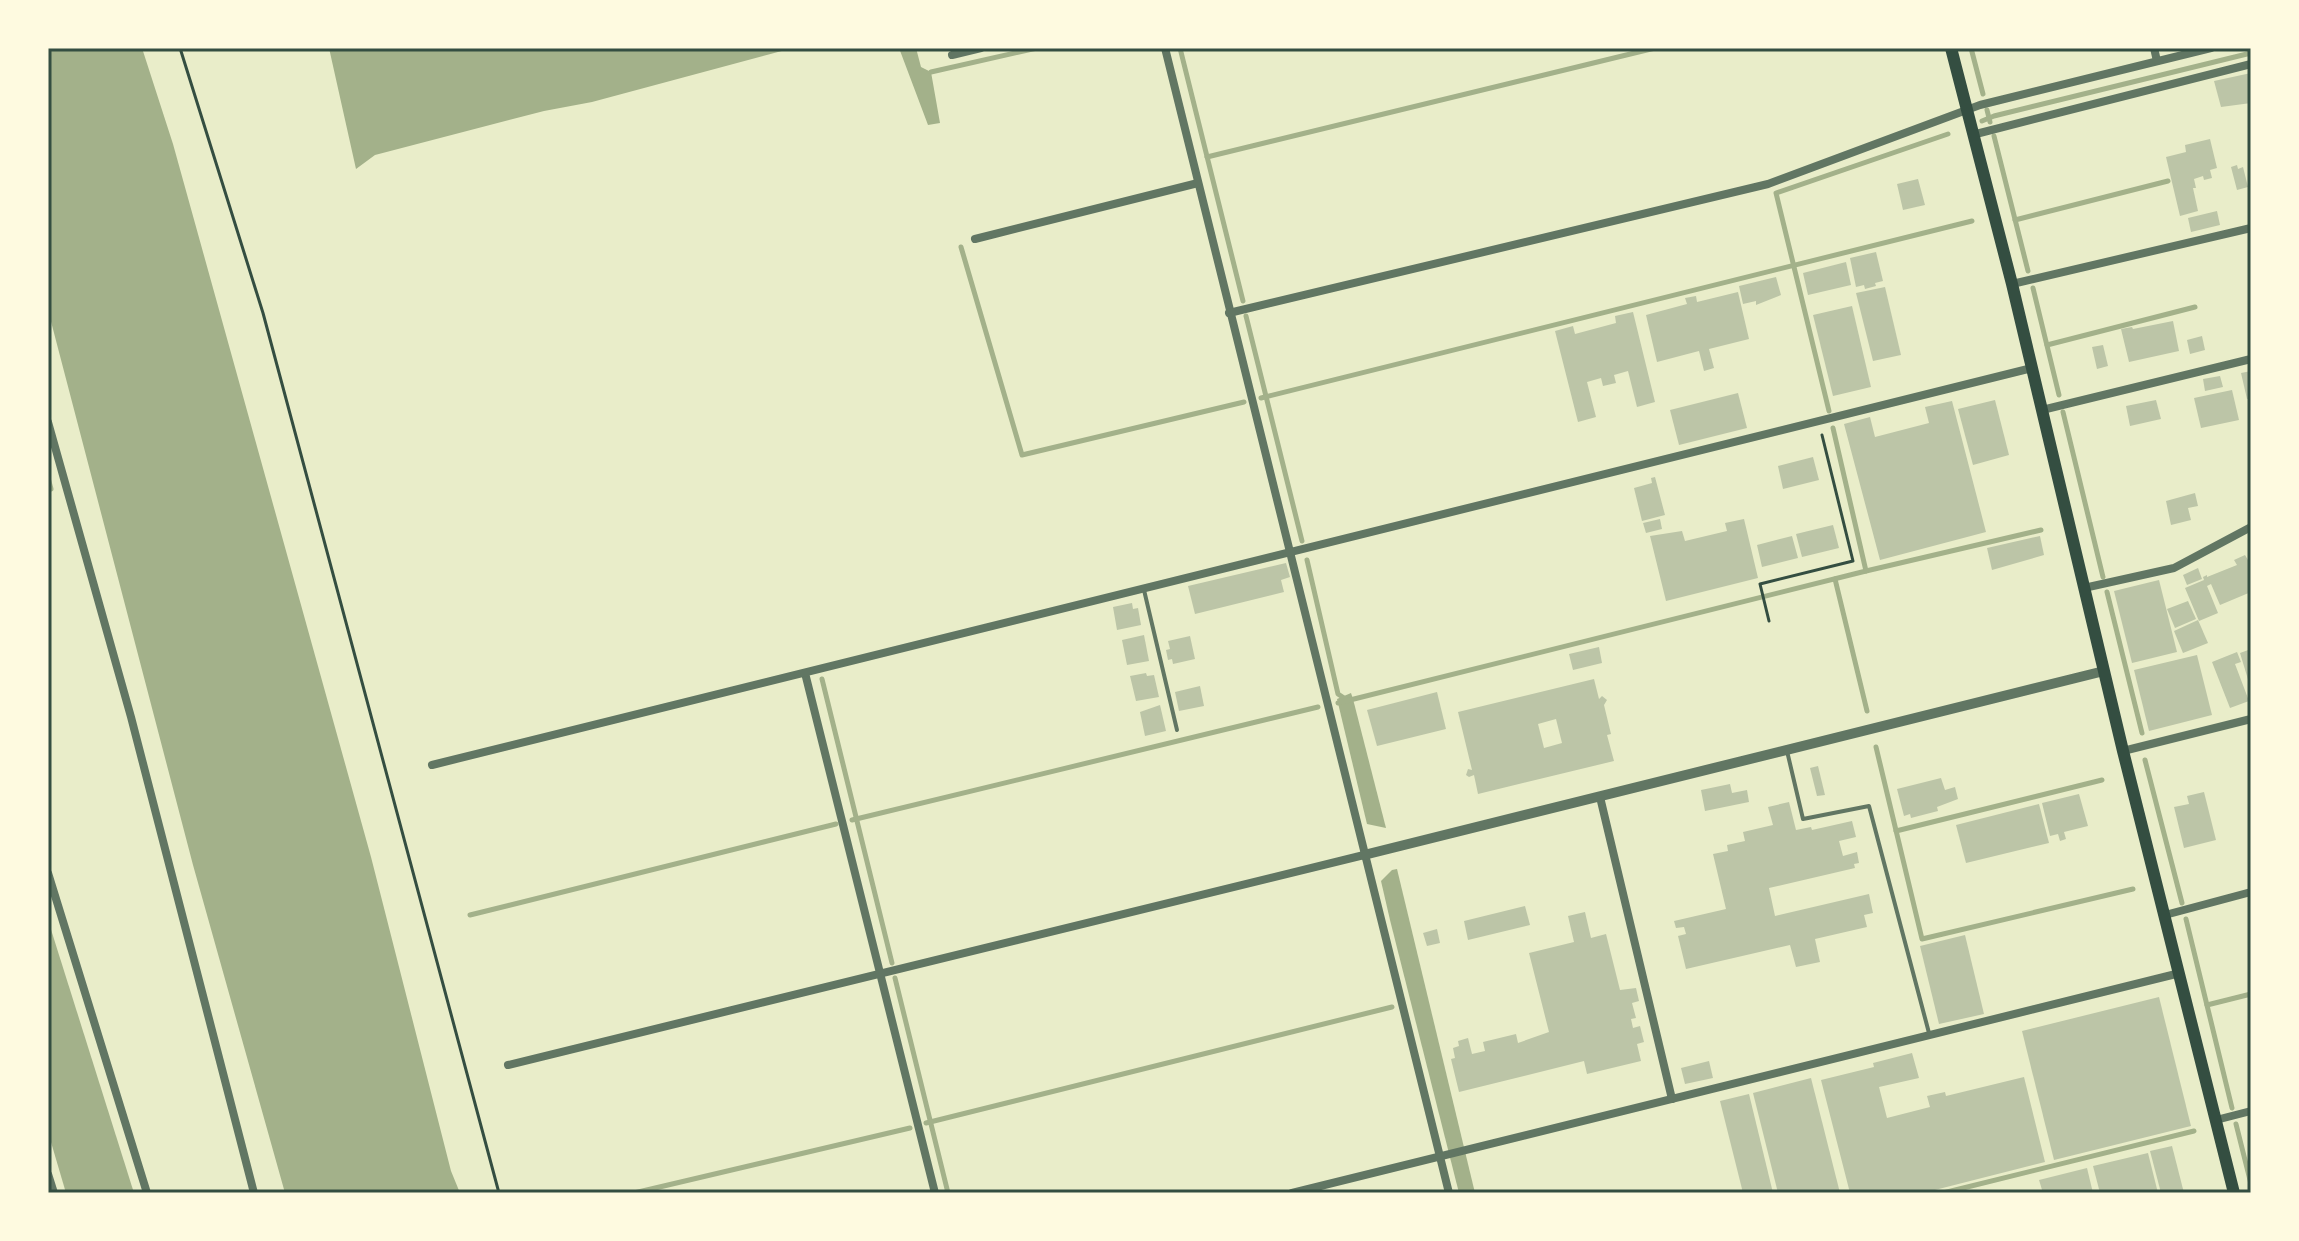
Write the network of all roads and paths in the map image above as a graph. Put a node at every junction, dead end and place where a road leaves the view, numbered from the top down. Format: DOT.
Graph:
graph roads {
  1 [pos="180,48"];
  2 [pos="981,48"];
  3 [pos="1165,48"];
  4 [pos="1951,48"];
  5 [pos="2154,48"];
  6 [pos="2211,48"];
  7 [pos="952,55"];
  8 [pos="2157,61"];
  9 [pos="2251,64"];
  10 [pos="1966,110"];
  11 [pos="1972,135"];
  12 [pos="1198,183"];
  13 [pos="2251,228"];
  14 [pos="975,239"];
  15 [pos="2012,284"];
  16 [pos="1229,313"];
  17 [pos="2251,359"];
  18 [pos="2032,368"];
  19 [pos="2042,410"];
  20 [pos="1819,421"];
  21 [pos="48,422"];
  22 [pos="2251,527"];
  23 [pos="1290,553"];
  24 [pos="1143,588"];
  25 [pos="2084,588"];
  26 [pos="1769,621"];
  27 [pos="2104,671"];
  28 [pos="805,673"];
  29 [pos="2251,719"];
  30 [pos="1177,730"];
  31 [pos="1786,749"];
  32 [pos="2123,751"];
  33 [pos="432,765"];
  34 [pos="1600,797"];
  35 [pos="1364,855"];
  36 [pos="48,873"];
  37 [pos="2251,892"];
  38 [pos="2165,915"];
  39 [pos="880,972"];
  40 [pos="2180,973"];
  41 [pos="1930,1035"];
  42 [pos="508,1065"];
  43 [pos="1672,1099"];
  44 [pos="2251,1111"];
  45 [pos="2216,1120"];
  46 [pos="1442,1156"];
  47 [pos="48,1174"];
  48 [pos="54,1193"];
  49 [pos="147,1193"];
  50 [pos="254,1193"];
  51 [pos="499,1193"];
  52 [pos="935,1193"];
  53 [pos="1292,1193"];
  54 [pos="1449,1193"];
  55 [pos="2234,1193"];
  1 -- 51 [label="path"];
  2 -- 7 [label="street"];
  3 -- 12 [label="street"];
  4 -- 10 [label="main road"];
  5 -- 8 [label="street"];
  6 -- 8 [label="street"];
  8 -- 10 [label="street"];
  9 -- 11 [label="street"];
  10 -- 11 [label="main road"];
  10 -- 16 [label="street"];
  11 -- 15 [label="main road"];
  12 -- 14 [label="street"];
  12 -- 16 [label="street"];
  13 -- 15 [label="street"];
  15 -- 18 [label="main road"];
  16 -- 23 [label="street"];
  17 -- 19 [label="street"];
  18 -- 19 [label="main road"];
  18 -- 20 [label="street"];
  19 -- 25 [label="main road"];
  20 -- 23 [label="street"];
  20 -- 26 [label="path"];
  21 -- 50 [label="street"];
  22 -- 25 [label="street"];
  23 -- 24 [label="street"];
  23 -- 35 [label="street"];
  24 -- 28 [label="street"];
  24 -- 30 [label="lane"];
  25 -- 27 [label="main road"];
  27 -- 31 [label="street"];
  27 -- 32 [label="main road"];
  28 -- 33 [label="street"];
  28 -- 39 [label="street"];
  29 -- 32 [label="street"];
  31 -- 34 [label="street"];
  31 -- 41 [label="lane"];
  32 -- 38 [label="main road"];
  34 -- 35 [label="street"];
  34 -- 43 [label="street"];
  35 -- 39 [label="street"];
  35 -- 46 [label="street"];
  36 -- 49 [label="street"];
  37 -- 38 [label="street"];
  38 -- 40 [label="main road"];
  39 -- 42 [label="street"];
  39 -- 52 [label="street"];
  40 -- 41 [label="street"];
  40 -- 45 [label="main road"];
  41 -- 43 [label="street"];
  43 -- 46 [label="street"];
  44 -- 45 [label="street"];
  45 -- 55 [label="main road"];
  46 -- 53 [label="street"];
  46 -- 54 [label="street"];
  47 -- 48 [label="street"];
}
